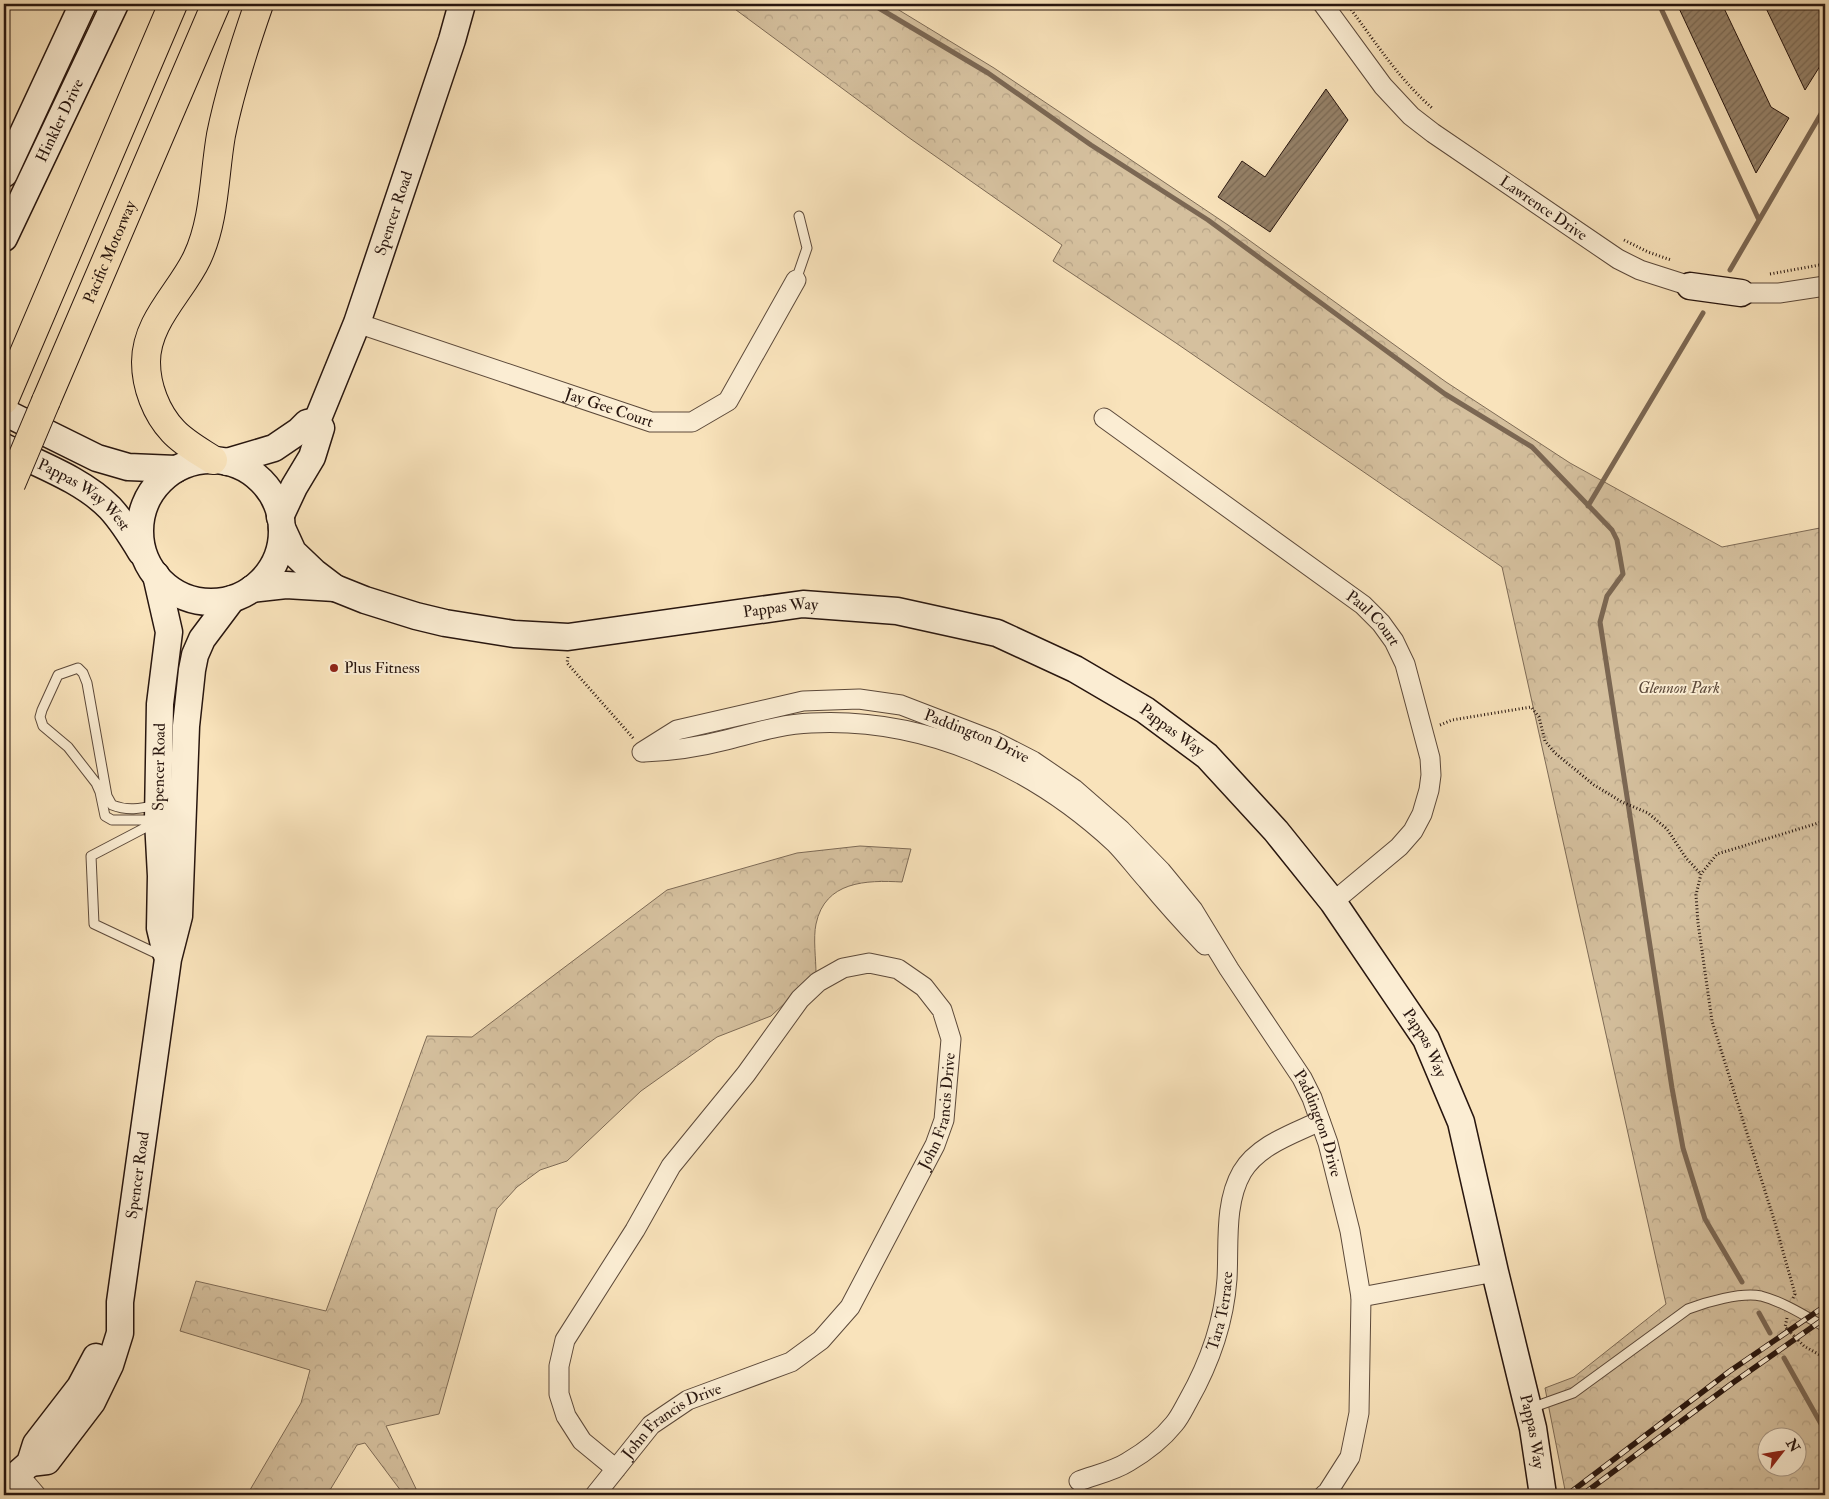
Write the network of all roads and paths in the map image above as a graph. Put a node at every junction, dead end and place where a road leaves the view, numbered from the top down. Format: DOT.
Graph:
graph roads {
  1 [pos="83,4"];
  2 [pos="115,4"];
  3 [pos="173,4"];
  4 [pos="216,4"];
  5 [pos="259,4"];
  6 [pos="462,4"];
  7 [pos="1323,4"];
  8 [pos="1348,4"];
  9 [pos="1435,110"];
  10 [pos="4,174"];
  11 [pos="29,185"];
  12 [pos="4,196"];
  13 [pos="799,216"];
  14 [pos="1619,237"];
  15 [pos="4,238"];
  16 [pos="1677,262"];
  17 [pos="1825,264"];
  18 [pos="1766,275"];
  19 [pos="796,280"];
  20 [pos="1690,286"];
  21 [pos="1825,286"];
  22 [pos="1741,293"];
  23 [pos="357,323"];
  24 [pos="8,390"];
  25 [pos="4,412"];
  26 [pos="1104,418"];
  27 [pos="317,421"];
  28 [pos="4,447"];
  29 [pos="220,461"];
  30 [pos="176,469"];
  31 [pos="7,491"];
  32 [pos="281,523"];
  33 [pos="151,568"];
  34 [pos="335,588"];
  35 [pos="242,594"];
  36 [pos="568,637"];
  37 [pos="1442,733"];
  38 [pos="642,752"];
  39 [pos="159,813"];
  40 [pos="184,821"];
  41 [pos="1825,821"];
  42 [pos="1701,874"];
  43 [pos="1333,902"];
  44 [pos="168,959"];
  45 [pos="1229,969"];
  46 [pos="1320,1121"];
  47 [pos="1495,1272"];
  48 [pos="1360,1297"];
  49 [pos="1790,1308"];
  50 [pos="1825,1327"];
  51 [pos="1825,1358"];
  52 [pos="1528,1409"];
  53 [pos="616,1469"];
  54 [pos="17,1475"];
  55 [pos="1079,1481"];
  56 [pos="36,1495"];
  57 [pos="595,1495"];
  58 [pos="1324,1495"];
  59 [pos="1543,1495"];
  1 -- 10 [label="street, Hinkler Drive"];
  2 -- 11 [label="street, Hinkler Drive"];
  3 -- 24 [label="highway"];
  4 -- 31 [label="highway, Pacific Motorway, bridge"];
  5 -- 29 [label="highway"];
  6 -- 23 [label="street, Spencer Road"];
  7 -- 20 [label="street, Lawrence Drive"];
  8 -- 9 [label="path"];
  11 -- 12 [label="street"];
  11 -- 15 [label="street, Hinkler Drive"];
  13 -- 19 [label="lane"];
  14 -- 16 [label="path"];
  17 -- 18 [label="path"];
  19 -- 23 [label="street, Jay Gee Court"];
  20 -- 22 [label="street, Lawrence Drive"];
  21 -- 22 [label="street, Lawrence Drive"];
  23 -- 27 [label="street, Spencer Road"];
  25 -- 30 [label="street, Pappas Way West"];
  26 -- 43 [label="street, Paul Court"];
  27 -- 29 [label="street"];
  27 -- 32 [label="street, Spencer Road"];
  28 -- 33 [label="street, Pappas Way West"];
  29 -- 30 [label="street"];
  29 -- 32 [label="street"];
  30 -- 33 [label="street"];
  32 -- 34 [label="street, Pappas Way"];
  32 -- 35 [label="street"];
  33 -- 35 [label="street"];
  33 -- 39 [label="street, Spencer Road"];
  34 -- 35 [label="street, Pappas Way"];
  34 -- 36 [label="street, Pappas Way"];
  35 -- 40 [label="street, Spencer Road"];
  36 -- 38 [label="path"];
  36 -- 43 [label="street, Pappas Way"];
  37 -- 42 [label="path"];
  38 -- 45 [label="street, Paddington Drive"];
  38 -- 45 [label="street, Paddington Drive"];
  39 -- 39 [label="lane"];
  39 -- 40 [label="street"];
  39 -- 44 [label="street, Spencer Road"];
  39 -- 44 [label="lane"];
  40 -- 44 [label="street, Spencer Road"];
  41 -- 42 [label="path"];
  42 -- 49 [label="path"];
  43 -- 47 [label="street, Pappas Way"];
  44 -- 54 [label="street, Spencer Road"];
  45 -- 46 [label="street, Paddington Drive"];
  46 -- 48 [label="street, Paddington Drive"];
  46 -- 55 [label="street, Tara Terrace"];
  47 -- 48 [label="street"];
  47 -- 52 [label="street, Pappas Way"];
  48 -- 58 [label="street, Paddington Drive"];
  49 -- 50 [label="lane"];
  49 -- 51 [label="path"];
  49 -- 52 [label="lane"];
  52 -- 59 [label="street, Pappas Way"];
  53 -- 53 [label="street, John Francis Drive"];
  53 -- 57 [label="street, John Francis Drive"];
  54 -- 56 [label="street"];
}
